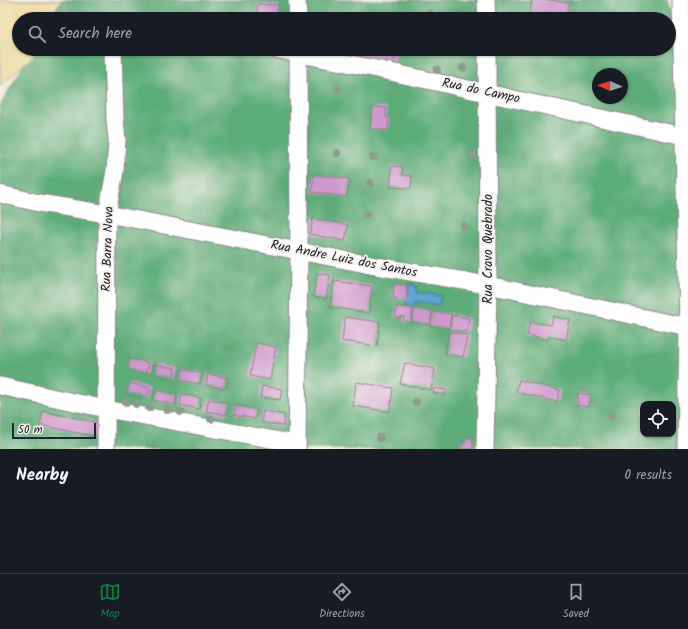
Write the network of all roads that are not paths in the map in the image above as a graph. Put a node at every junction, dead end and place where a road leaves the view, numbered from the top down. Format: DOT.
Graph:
graph roads {
  1 [pos="297,0"];
  2 [pos="486,0"];
  3 [pos="681,0"];
  4 [pos="298,12"];
  5 [pos="486,12"];
  6 [pos="113,56"];
  7 [pos="298,56"];
  8 [pos="316,56"];
  9 [pos="487,56"];
  10 [pos="487,93"];
  11 [pos="686,136"];
  12 [pos="0,194"];
  13 [pos="107,214"];
  14 [pos="298,250"];
  15 [pos="488,286"];
  16 [pos="688,327"];
  17 [pos="0,386"];
  18 [pos="106,409"];
  19 [pos="297,447"];
  20 [pos="106,449"];
  21 [pos="485,449"];
  22 [pos="686,449"];
  1 -- 4 [label="street"];
  2 -- 5 [label="street"];
  3 -- 11 [label="street"];
  6 -- 13 [label="street, Rua Barra Nova"];
  7 -- 14 [label="street"];
  8 -- 10 [label="street, Rua do Campo"];
  9 -- 10 [label="street, Rua Cravo Quebrado"];
  10 -- 11 [label="street, Rua do Campo"];
  10 -- 15 [label="street, Rua Cravo Quebrado"];
  11 -- 16 [label="street"];
  12 -- 13 [label="street, Rua Andre Luiz dos Santos"];
  13 -- 14 [label="street, Rua Andre Luiz dos Santos"];
  13 -- 18 [label="street, Rua Barra Nova"];
  14 -- 15 [label="street, Rua Andre Luiz dos Santos"];
  14 -- 19 [label="street"];
  15 -- 16 [label="street, Rua Andre Luiz dos Santos"];
  15 -- 21 [label="street, Rua Cravo Quebrado"];
  16 -- 22 [label="street"];
  17 -- 18 [label="street"];
  18 -- 19 [label="street"];
  18 -- 20 [label="street, Rua Barra Nova"];
}
